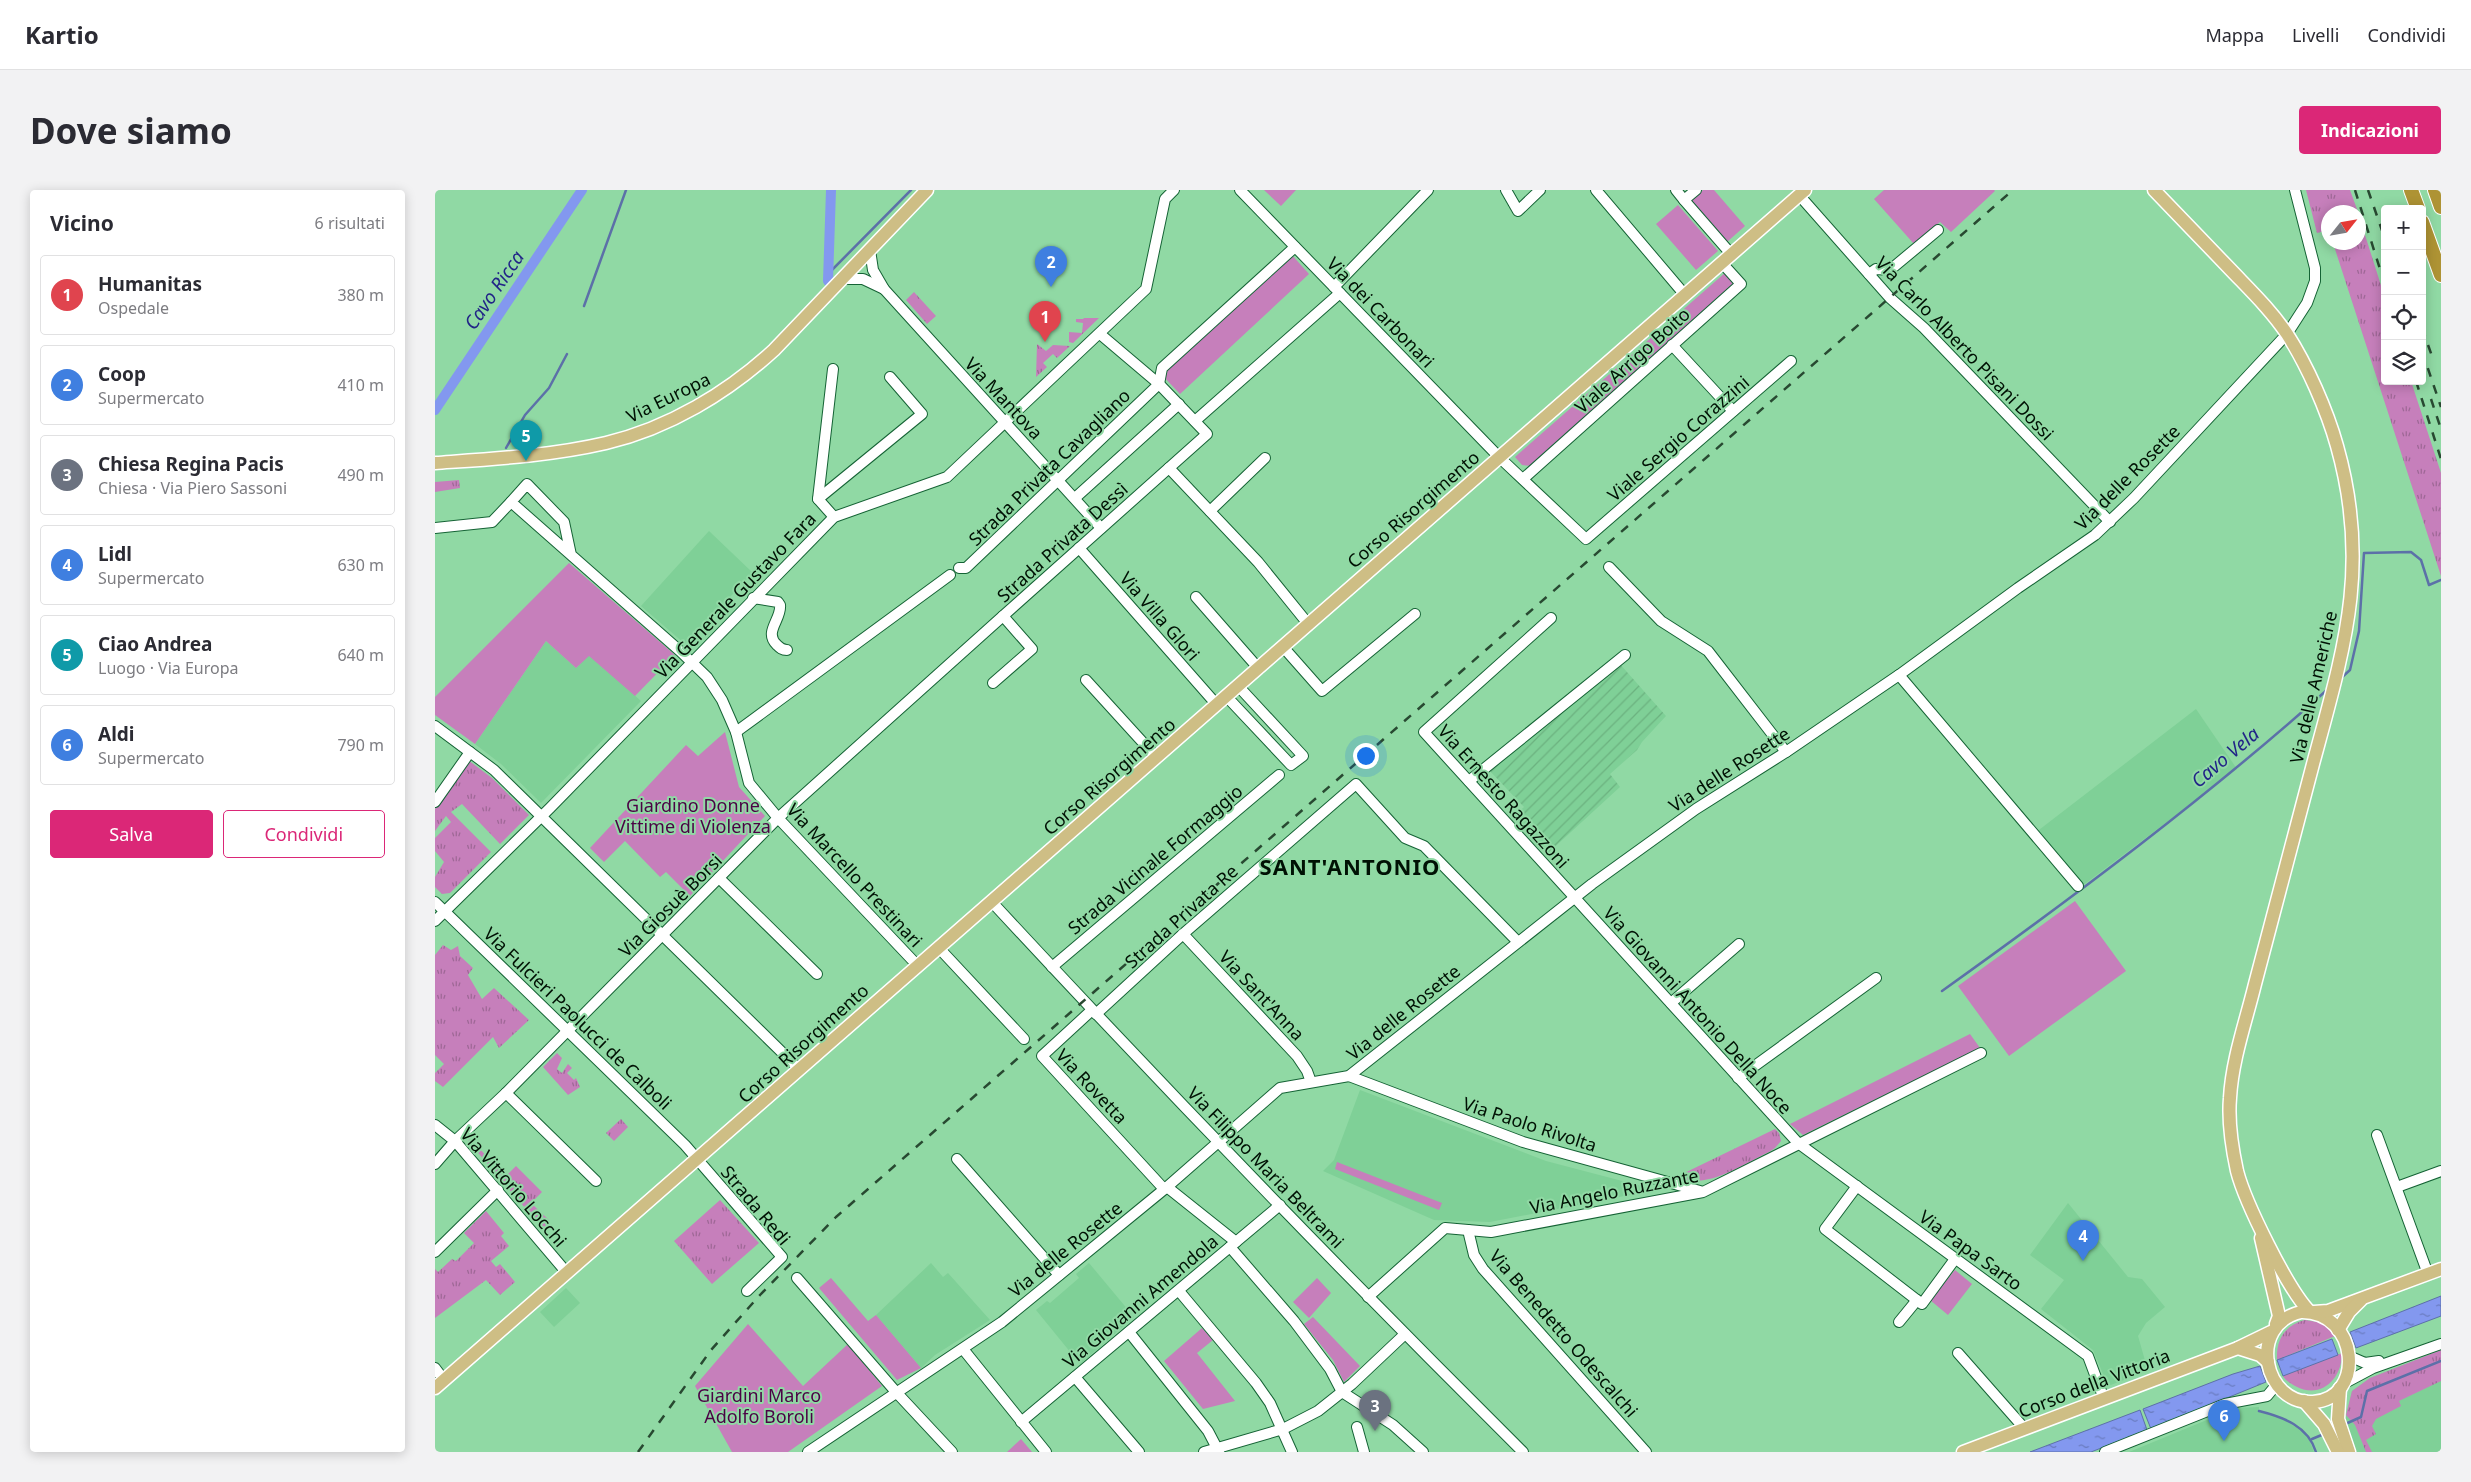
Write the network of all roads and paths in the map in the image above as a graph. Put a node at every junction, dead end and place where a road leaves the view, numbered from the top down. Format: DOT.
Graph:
graph roads {
  1 [pos="927,190"];
  2 [pos="1174,190"];
  3 [pos="1240,190"];
  4 [pos="1428,190"];
  5 [pos="1506,190"];
  6 [pos="1540,190"];
  7 [pos="1596,190"];
  8 [pos="1675,190"];
  9 [pos="1696,190"];
  10 [pos="2153,190"];
  11 [pos="2295,190"];
  12 [pos="2411,190"];
  13 [pos="2435,190"];
  14 [pos="1802,193"];
  15 [pos="1684,200"];
  16 [pos="2417,205"];
  17 [pos="2441,207"];
  18 [pos="1938,230"];
  19 [pos="2426,233"];
  20 [pos="1295,247"];
  21 [pos="869,250"];
  22 [pos="1726,258"];
  23 [pos="1869,274"];
  24 [pos="2441,275"];
  25 [pos="841,279"];
  26 [pos="884,289"];
  27 [pos="1337,290"];
  28 [pos="1685,295"];
  29 [pos="1100,334"];
  30 [pos="2287,334"];
  31 [pos="1672,345"];
  32 [pos="1791,361"];
  33 [pos="833,369"];
  34 [pos="890,377"];
  35 [pos="1159,384"];
  36 [pos="1179,404"];
  37 [pos="1733,411"];
  38 [pos="1195,421"];
  39 [pos="1004,423"];
  40 [pos="1499,457"];
  41 [pos="1265,458"];
  42 [pos="435,463"];
  43 [pos="1169,468"];
  44 [pos="1523,479"];
  45 [pos="1059,481"];
  46 [pos="1075,498"];
  47 [pos="818,499"];
  48 [pos="511,502"];
  49 [pos="1211,512"];
  50 [pos="834,517"];
  51 [pos="2110,522"];
  52 [pos="435,528"];
  53 [pos="1101,528"];
  54 [pos="1586,539"];
  55 [pos="1079,548"];
  56 [pos="571,555"];
  57 [pos="1609,567"];
  58 [pos="959,568"];
  59 [pos="950,575"];
  60 [pos="1196,597"];
  61 [pos="753,598"];
  62 [pos="1415,614"];
  63 [pos="1003,616"];
  64 [pos="1551,618"];
  65 [pos="1309,625"];
  66 [pos="1283,648"];
  67 [pos="787,650"];
  68 [pos="1625,655"];
  69 [pos="692,661"];
  70 [pos="1259,670"];
  71 [pos="1899,675"];
  72 [pos="1086,680"];
  73 [pos="993,683"];
  74 [pos="1239,687"];
  75 [pos="1222,701"];
  76 [pos="435,726"];
  77 [pos="736,732"];
  78 [pos="471,752"];
  79 [pos="1786,752"];
  80 [pos="1157,758"];
  81 [pos="1279,775"];
  82 [pos="1469,782"];
  83 [pos="435,802"];
  84 [pos="541,816"];
  85 [pos="778,818"];
  86 [pos="719,878"];
  87 [pos="2078,886"];
  88 [pos="1574,898"];
  89 [pos="991,901"];
  90 [pos="435,902"];
  91 [pos="445,911"];
  92 [pos="435,921"];
  93 [pos="1183,934"];
  94 [pos="663,935"];
  95 [pos="1517,942"];
  96 [pos="1739,944"];
  97 [pos="937,947"];
  98 [pos="917,965"];
  99 [pos="1052,967"];
  100 [pos="817,974"];
  101 [pos="1876,978"];
  102 [pos="1671,1003"];
  103 [pos="1094,1012"];
  104 [pos="567,1030"];
  105 [pos="1024,1039"];
  106 [pos="1981,1053"];
  107 [pos="800,1070"];
  108 [pos="1349,1076"];
  109 [pos="1738,1078"];
  110 [pos="1311,1082"];
  111 [pos="506,1093"];
  112 [pos="435,1125"];
  113 [pos="2377,1135"];
  114 [pos="455,1141"];
  115 [pos="1219,1142"];
  116 [pos="1798,1143"];
  117 [pos="957,1158"];
  118 [pos="697,1160"];
  119 [pos="435,1164"];
  120 [pos="2441,1171"];
  121 [pos="596,1181"];
  122 [pos="1857,1186"];
  123 [pos="2397,1187"];
  124 [pos="1165,1188"];
  125 [pos="498,1190"];
  126 [pos="1703,1192"];
  127 [pos="1280,1205"];
  128 [pos="2255,1214"];
  129 [pos="1468,1230"];
  130 [pos="1233,1244"];
  131 [pos="435,1252"];
  132 [pos="1955,1259"];
  133 [pos="2441,1269"];
  134 [pos="567,1272"];
  135 [pos="2428,1274"];
  136 [pos="1059,1275"];
  137 [pos="797,1278"];
  138 [pos="747,1291"];
  139 [pos="1179,1291"];
  140 [pos="1368,1296"];
  141 [pos="1917,1300"];
  142 [pos="2362,1300"];
  143 [pos="2311,1312"];
  144 [pos="1899,1322"];
  145 [pos="2274,1328"];
  146 [pos="1129,1332"];
  147 [pos="2340,1332"];
  148 [pos="1405,1334"];
  149 [pos="2441,1339"];
  150 [pos="2441,1344"];
  151 [pos="2238,1348"];
  152 [pos="963,1349"];
  153 [pos="1958,1353"];
  154 [pos="2349,1354"];
  155 [pos="2268,1362"];
  156 [pos="435,1368"];
  157 [pos="1075,1377"];
  158 [pos="2276,1382"];
  159 [pos="440,1384"];
  160 [pos="2341,1386"];
  161 [pos="896,1392"];
  162 [pos="1342,1392"];
  163 [pos="2103,1399"];
  164 [pos="2305,1401"];
  165 [pos="1021,1422"];
  166 [pos="1357,1427"];
  167 [pos="2024,1428"];
  168 [pos="1283,1429"];
  169 [pos="2334,1429"];
  170 [pos="1218,1450"];
  171 [pos="808,1452"];
  172 [pos="952,1452"];
  173 [pos="1045,1452"];
  174 [pos="1139,1452"];
  175 [pos="1204,1452"];
  176 [pos="1292,1452"];
  177 [pos="1364,1452"];
  178 [pos="1423,1452"];
  179 [pos="1523,1452"];
  180 [pos="1646,1452"];
  181 [pos="1963,1452"];
  182 [pos="2105,1452"];
  183 [pos="2338,1452"];
  184 [pos="2349,1452"];
  1 -- 21 [label="main road, Via Europa"];
  2 -- 29 [label="street, Via Generale Gustavo Fara"];
  3 -- 20 [label="street, Via dei Carbonari"];
  4 -- 27 [label="street"];
  5 -- 6 [label="street"];
  7 -- 28 [label="street"];
  8 -- 15 [label="street"];
  9 -- 15 [label="street"];
  10 -- 30 [label="main road, Via delle Americhe"];
  11 -- 30 [label="street, Via delle Rosette"];
  12 -- 16 [label="highway"];
  13 -- 17 [label="highway"];
  14 -- 22 [label="main road, Corso Risorgimento"];
  14 -- 23 [label="street, Via Carlo Alberto Pisani Dossi"];
  15 -- 22 [label="street"];
  18 -- 23 [label="street"];
  19 -- 24 [label="highway"];
  20 -- 27 [label="street, Via dei Carbonari"];
  20 -- 35 [label="street"];
  21 -- 25 [label="main road, Via Europa"];
  21 -- 26 [label="street, Via Mantova"];
  22 -- 28 [label="main road, Corso Risorgimento"];
  22 -- 31 [label="street, Viale Arrigo Boito"];
  23 -- 51 [label="street, Via Carlo Alberto Pisani Dossi"];
  25 -- 26 [label="street, Via Mantova"];
  25 -- 42 [label="main road, Via Europa"];
  26 -- 39 [label="street, Via Mantova"];
  27 -- 38 [label="street"];
  27 -- 40 [label="street, Via dei Carbonari"];
  28 -- 40 [label="main road, Corso Risorgimento"];
  29 -- 35 [label="street"];
  29 -- 39 [label="street, Via Generale Gustavo Fara"];
  30 -- 51 [label="street, Via delle Rosette"];
  30 -- 128 [label="main road, Via delle Americhe"];
  31 -- 37 [label="street"];
  31 -- 44 [label="street, Viale Arrigo Boito"];
  32 -- 37 [label="street, Viale Sergio Corazzini"];
  33 -- 47 [label="street"];
  34 -- 47 [label="street"];
  35 -- 36 [label="street"];
  35 -- 45 [label="street, Strada Privata Cavagliano"];
  36 -- 38 [label="street"];
  36 -- 46 [label="street"];
  37 -- 54 [label="street, Viale Sergio Corazzini"];
  38 -- 43 [label="street, Strada Privata Dessì"];
  39 -- 45 [label="street, Via Mantova"];
  39 -- 50 [label="street, Via Generale Gustavo Fara"];
  40 -- 44 [label="street, Via dei Carbonari"];
  40 -- 65 [label="main road, Corso Risorgimento"];
  41 -- 49 [label="street"];
  43 -- 49 [label="street"];
  43 -- 53 [label="street, Strada Privata Dessì"];
  44 -- 54 [label="street, Via dei Carbonari"];
  45 -- 46 [label="street, Via Mantova"];
  45 -- 58 [label="street, Strada Privata Cavagliano"];
  46 -- 53 [label="street, Via Mantova"];
  47 -- 50 [label="street"];
  48 -- 52 [label="street"];
  48 -- 56 [label="street, Via Marcello Prestinari"];
  48 -- 56 [label="street"];
  49 -- 65 [label="street"];
  50 -- 61 [label="street, Via Generale Gustavo Fara"];
  51 -- 71 [label="street, Via delle Rosette"];
  53 -- 55 [label="street, Strada Privata Dessì"];
  55 -- 63 [label="street, Strada Privata Dessì"];
  55 -- 75 [label="street, Via Villa Glori"];
  56 -- 69 [label="street, Via Marcello Prestinari"];
  57 -- 79 [label="street"];
  59 -- 77 [label="street"];
  60 -- 70 [label="street"];
  61 -- 67 [label="street"];
  61 -- 69 [label="street, Via Generale Gustavo Fara"];
  62 -- 66 [label="street"];
  63 -- 73 [label="street, Strada Privata Dessì"];
  63 -- 85 [label="street, Via Giosuè Borsi"];
  64 -- 82 [label="street, Via Ernesto Ragazzoni"];
  65 -- 66 [label="main road, Corso Risorgimento"];
  66 -- 70 [label="main road, Corso Risorgimento"];
  68 -- 82 [label="street"];
  69 -- 77 [label="street, Via Marcello Prestinari"];
  69 -- 84 [label="street, Via Generale Gustavo Fara"];
  70 -- 74 [label="main road, Corso Risorgimento"];
  71 -- 79 [label="street, Via delle Rosette"];
  71 -- 87 [label="street"];
  72 -- 80 [label="street"];
  74 -- 75 [label="main road, Corso Risorgimento"];
  74 -- 75 [label="street, Via Villa Glori"];
  75 -- 80 [label="main road, Corso Risorgimento"];
  76 -- 78 [label="street"];
  77 -- 85 [label="street, Via Marcello Prestinari"];
  78 -- 83 [label="street"];
  78 -- 84 [label="street"];
  79 -- 88 [label="street, Via delle Rosette"];
  80 -- 89 [label="main road, Corso Risorgimento"];
  81 -- 99 [label="street, Strada Vicinale Formaggio"];
  82 -- 88 [label="street, Via Ernesto Ragazzoni"];
  84 -- 91 [label="street, Via Generale Gustavo Fara"];
  84 -- 94 [label="street"];
  85 -- 86 [label="street, Via Giosuè Borsi"];
  85 -- 98 [label="street, Via Marcello Prestinari"];
  86 -- 94 [label="street, Via Giosuè Borsi"];
  86 -- 100 [label="street"];
  88 -- 95 [label="street, Via delle Rosette"];
  88 -- 102 [label="street, Via Giovanni Antonio Della Noce"];
  89 -- 97 [label="main road, Corso Risorgimento"];
  89 -- 99 [label="street, Via Filippo Maria Beltrami"];
  90 -- 91 [label="street, Via Fulcieri Paolucci de Calboli"];
  91 -- 92 [label="street, Via Generale Gustavo Fara"];
  91 -- 104 [label="street, Via Fulcieri Paolucci de Calboli"];
  93 -- 95 [label="street, Strada Privata Re"];
  93 -- 103 [label="street, Strada Privata Re"];
  93 -- 110 [label="street, Via Sant'Anna"];
  94 -- 104 [label="street, Via Giosuè Borsi"];
  94 -- 107 [label="street"];
  95 -- 108 [label="street, Via delle Rosette"];
  96 -- 102 [label="street"];
  97 -- 98 [label="main road, Corso Risorgimento"];
  97 -- 105 [label="street"];
  98 -- 107 [label="main road, Corso Risorgimento"];
  99 -- 103 [label="street, Via Filippo Maria Beltrami"];
  101 -- 109 [label="street"];
  102 -- 109 [label="street, Via Giovanni Antonio Della Noce"];
  103 -- 115 [label="street, Via Filippo Maria Beltrami"];
  103 -- 124 [label="street, Via Rovetta"];
  104 -- 111 [label="street, Via Giosuè Borsi"];
  104 -- 118 [label="street, Via Fulcieri Paolucci de Calboli"];
  106 -- 116 [label="street, Via Angelo Ruzzante"];
  107 -- 118 [label="main road, Corso Risorgimento"];
  108 -- 110 [label="street, Via delle Rosette"];
  108 -- 126 [label="street, Via Paolo Rivolta"];
  109 -- 116 [label="street, Via Giovanni Antonio Della Noce"];
  110 -- 115 [label="street, Via delle Rosette"];
  111 -- 114 [label="street, Via Giosuè Borsi"];
  111 -- 121 [label="street"];
  112 -- 114 [label="street, Via Vittorio Locchi"];
  113 -- 123 [label="street"];
  114 -- 119 [label="street, Via Giosuè Borsi"];
  114 -- 125 [label="street, Via Vittorio Locchi"];
  115 -- 124 [label="street, Via delle Rosette"];
  115 -- 127 [label="street, Via Filippo Maria Beltrami"];
  116 -- 122 [label="street, Via Papa Sarto"];
  116 -- 126 [label="street, Via Angelo Ruzzante"];
  117 -- 136 [label="street"];
  118 -- 134 [label="main road, Corso Risorgimento"];
  118 -- 138 [label="street, Strada Redi"];
  120 -- 123 [label="street"];
  122 -- 132 [label="street, Via Papa Sarto"];
  122 -- 141 [label="street"];
  123 -- 135 [label="street"];
  124 -- 130 [label="street"];
  124 -- 136 [label="street, Via delle Rosette"];
  125 -- 131 [label="street"];
  125 -- 134 [label="street, Via Vittorio Locchi"];
  126 -- 129 [label="street, Via Angelo Ruzzante"];
  127 -- 130 [label="street, Via Giovanni Amendola"];
  127 -- 140 [label="street, Via Filippo Maria Beltrami"];
  128 -- 143 [label="main road, Via delle Americhe"];
  128 -- 145 [label="main road, Via delle Americhe"];
  129 -- 140 [label="street, Via Angelo Ruzzante"];
  129 -- 180 [label="street, Via Benedetto Odescalchi"];
  130 -- 139 [label="street, Via Giovanni Amendola"];
  130 -- 162 [label="street"];
  132 -- 141 [label="street"];
  132 -- 163 [label="street, Via Papa Sarto"];
  133 -- 135 [label="main road"];
  134 -- 159 [label="main road, Corso Risorgimento"];
  135 -- 142 [label="main road"];
  136 -- 152 [label="street, Via delle Rosette"];
  137 -- 161 [label="street"];
  139 -- 146 [label="street, Via Giovanni Amendola"];
  139 -- 168 [label="street"];
  140 -- 148 [label="street, Via Filippo Maria Beltrami"];
  141 -- 144 [label="street"];
  142 -- 143 [label="main road"];
  142 -- 147 [label="main road"];
  143 -- 145 [label="main road"];
  143 -- 147 [label="main road"];
  145 -- 151 [label="main road, Corso della Vittoria"];
  145 -- 155 [label="main road"];
  146 -- 157 [label="street, Via Giovanni Amendola"];
  146 -- 170 [label="street"];
  147 -- 154 [label="main road"];
  148 -- 162 [label="street"];
  148 -- 179 [label="street, Via Filippo Maria Beltrami"];
  149 -- 154 [label="street"];
  150 -- 160 [label="street"];
  151 -- 155 [label="main road"];
  151 -- 163 [label="main road, Corso della Vittoria"];
  152 -- 161 [label="street, Via delle Rosette"];
  152 -- 165 [label="street"];
  153 -- 167 [label="street"];
  154 -- 160 [label="main road"];
  155 -- 158 [label="main road"];
  156 -- 159 [label="street"];
  157 -- 165 [label="street, Via Giovanni Amendola"];
  157 -- 174 [label="street"];
  158 -- 164 [label="main road"];
  158 -- 182 [label="street"];
  160 -- 164 [label="main road"];
  160 -- 169 [label="main road"];
  161 -- 171 [label="street, Via delle Rosette"];
  161 -- 172 [label="street"];
  162 -- 168 [label="street"];
  162 -- 178 [label="street"];
  163 -- 167 [label="main road, Corso della Vittoria"];
  164 -- 169 [label="main road"];
  165 -- 173 [label="street"];
  166 -- 177 [label="street"];
  167 -- 181 [label="main road, Corso della Vittoria"];
  168 -- 170 [label="street"];
  168 -- 176 [label="street"];
  169 -- 183 [label="main road"];
  169 -- 184 [label="main road"];
  170 -- 175 [label="street"];
}
